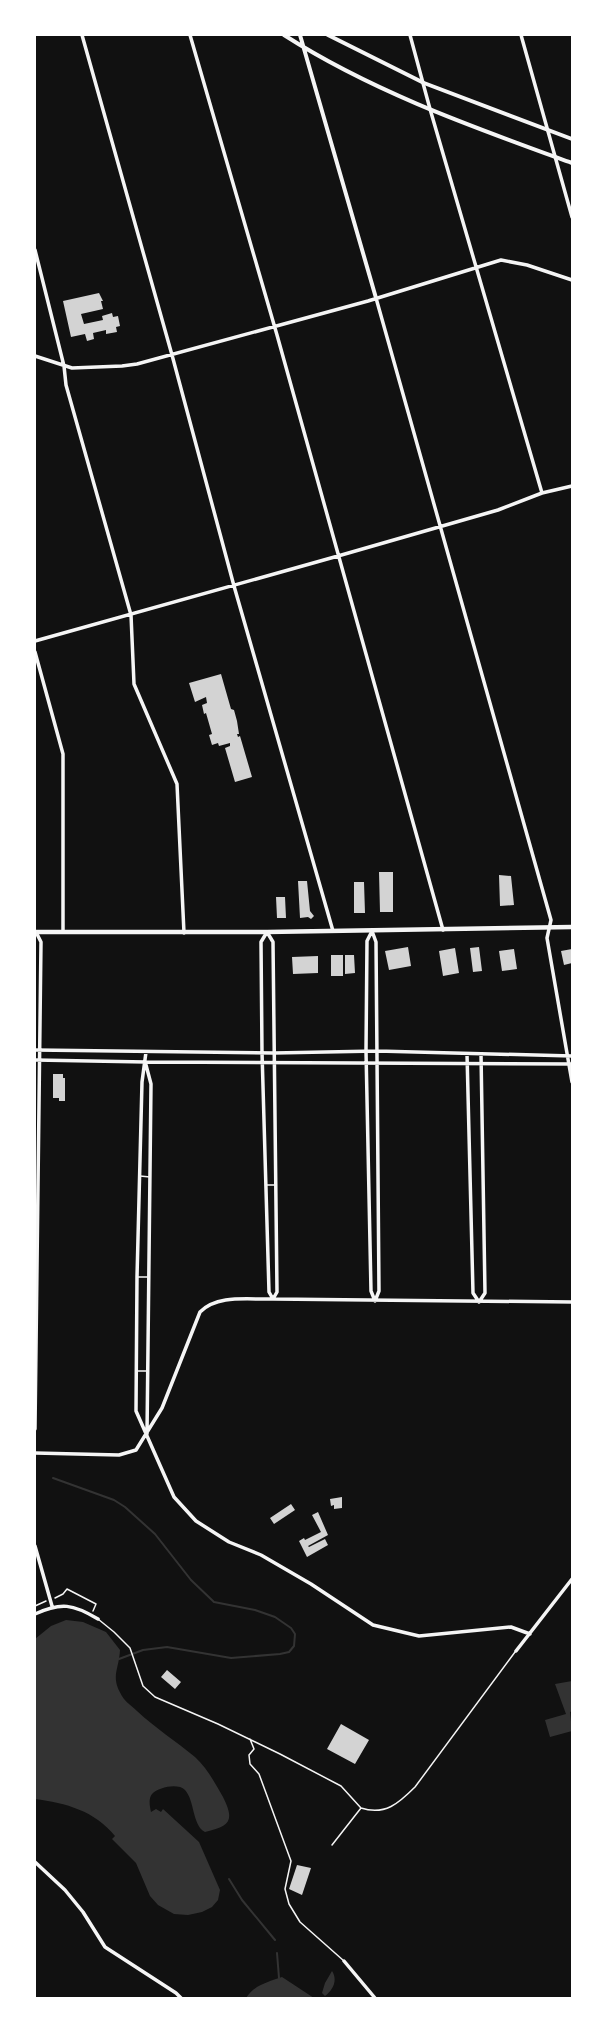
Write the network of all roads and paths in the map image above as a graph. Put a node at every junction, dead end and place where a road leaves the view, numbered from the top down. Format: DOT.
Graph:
graph roads {
  1 [pos="82,35"];
  2 [pos="190,35"];
  3 [pos="284,35"];
  4 [pos="300,35"];
  5 [pos="328,35"];
  6 [pos="410,35"];
  7 [pos="521,35"];
  8 [pos="304,48"];
  9 [pos="424,83"];
  10 [pos="430,109"];
  11 [pos="548,130"];
  12 [pos="572,139"];
  13 [pos="557,158"];
  14 [pos="572,164"];
  15 [pos="572,216"];
  16 [pos="35,250"];
  17 [pos="477,266"];
  18 [pos="572,280"];
  19 [pos="376,298"];
  20 [pos="275,327"];
  21 [pos="172,355"];
  22 [pos="35,356"];
  23 [pos="64,366"];
  24 [pos="572,486"];
  25 [pos="542,493"];
  26 [pos="441,526"];
  27 [pos="338,556"];
  28 [pos="234,586"];
  29 [pos="131,615"];
  30 [pos="35,641"];
  31 [pos="35,652"];
  32 [pos="572,927"];
  33 [pos="548,928"];
  34 [pos="443,930"];
  35 [pos="333,931"];
  36 [pos="372,931"];
  37 [pos="63,932"];
  38 [pos="267,932"];
  39 [pos="35,933"];
  40 [pos="184,933"];
  41 [pos="263,992"];
  42 [pos="273,992"];
  43 [pos="35,1050"];
  44 [pos="41,1051"];
  45 [pos="366,1051"];
  46 [pos="377,1051"];
  47 [pos="146,1052"];
  48 [pos="262,1052"];
  49 [pos="274,1053"];
  50 [pos="467,1054"];
  51 [pos="481,1054"];
  52 [pos="570,1056"];
  53 [pos="35,1060"];
  54 [pos="40,1060"];
  55 [pos="146,1062"];
  56 [pos="263,1062"];
  57 [pos="274,1062"];
  58 [pos="367,1063"];
  59 [pos="378,1063"];
  60 [pos="468,1064"];
  61 [pos="480,1064"];
  62 [pos="571,1064"];
  63 [pos="572,1082"];
  64 [pos="140,1176"];
  65 [pos="151,1177"];
  66 [pos="266,1185"];
  67 [pos="275,1185"];
  68 [pos="137,1277"];
  69 [pos="148,1277"];
  70 [pos="273,1300"];
  71 [pos="375,1301"];
  72 [pos="479,1302"];
  73 [pos="572,1302"];
  74 [pos="136,1371"];
  75 [pos="148,1371"];
  76 [pos="35,1429"];
  77 [pos="147,1435"];
  78 [pos="35,1453"];
  79 [pos="35,1546"];
  80 [pos="572,1579"];
  81 [pos="52,1606"];
  82 [pos="35,1614"];
  83 [pos="98,1619"];
  84 [pos="530,1634"];
  85 [pos="516,1651"];
  86 [pos="250,1739"];
  87 [pos="361,1808"];
  88 [pos="332,1845"];
  89 [pos="35,1862"];
  90 [pos="344,1961"];
  91 [pos="181,1998"];
  92 [pos="375,1998"];
  1 -- 21 [label="street"];
  2 -- 20 [label="street"];
  3 -- 8 [label="street"];
  4 -- 8 [label="street"];
  5 -- 9 [label="street"];
  6 -- 9 [label="street"];
  7 -- 11 [label="street"];
  8 -- 10 [label="street"];
  8 -- 19 [label="street"];
  9 -- 10 [label="street"];
  9 -- 11 [label="street"];
  10 -- 13 [label="street"];
  10 -- 17 [label="street"];
  11 -- 12 [label="street"];
  11 -- 13 [label="street"];
  13 -- 14 [label="street"];
  13 -- 15 [label="street"];
  16 -- 23 [label="street"];
  17 -- 18 [label="street"];
  17 -- 19 [label="street"];
  17 -- 25 [label="street"];
  19 -- 20 [label="street"];
  19 -- 26 [label="street"];
  20 -- 21 [label="street"];
  20 -- 27 [label="street"];
  21 -- 23 [label="street"];
  21 -- 28 [label="street"];
  22 -- 23 [label="street"];
  23 -- 29 [label="street"];
  24 -- 25 [label="street"];
  25 -- 26 [label="street"];
  26 -- 27 [label="street"];
  26 -- 33 [label="street"];
  27 -- 28 [label="street"];
  27 -- 34 [label="street"];
  28 -- 29 [label="street"];
  28 -- 35 [label="street"];
  29 -- 30 [label="street"];
  29 -- 40 [label="street"];
  31 -- 37 [label="street"];
  32 -- 33 [label="main road"];
  33 -- 34 [label="main road"];
  33 -- 52 [label="street"];
  34 -- 36 [label="main road"];
  35 -- 36 [label="main road"];
  35 -- 38 [label="main road"];
  36 -- 45 [label="street"];
  36 -- 46 [label="street"];
  37 -- 39 [label="main road"];
  37 -- 40 [label="main road"];
  38 -- 40 [label="main road"];
  38 -- 41 [label="street"];
  38 -- 42 [label="street"];
  39 -- 44 [label="street"];
  41 -- 42 [label="street"];
  41 -- 48 [label="street"];
  42 -- 49 [label="street"];
  43 -- 44 [label="street"];
  44 -- 47 [label="street"];
  44 -- 54 [label="street"];
  45 -- 46 [label="street"];
  45 -- 49 [label="street"];
  45 -- 58 [label="street"];
  46 -- 50 [label="street"];
  46 -- 59 [label="street"];
  47 -- 48 [label="street"];
  47 -- 55 [label="street"];
  48 -- 49 [label="street"];
  48 -- 56 [label="street"];
  49 -- 57 [label="street"];
  50 -- 51 [label="street"];
  50 -- 60 [label="street"];
  51 -- 52 [label="street"];
  51 -- 61 [label="street"];
  52 -- 62 [label="street"];
  53 -- 54 [label="street"];
  54 -- 55 [label="street"];
  54 -- 76 [label="street"];
  55 -- 56 [label="street"];
  55 -- 64 [label="street"];
  55 -- 65 [label="street"];
  56 -- 57 [label="street"];
  56 -- 66 [label="street"];
  57 -- 58 [label="street"];
  57 -- 67 [label="street"];
  58 -- 59 [label="street"];
  58 -- 71 [label="street"];
  59 -- 60 [label="street"];
  59 -- 71 [label="street"];
  60 -- 61 [label="street"];
  60 -- 72 [label="street"];
  61 -- 62 [label="street"];
  61 -- 72 [label="street"];
  62 -- 63 [label="street"];
  64 -- 65 [label="lane"];
  64 -- 68 [label="street"];
  65 -- 69 [label="street"];
  66 -- 67 [label="lane"];
  66 -- 70 [label="street"];
  67 -- 70 [label="street"];
  68 -- 69 [label="lane"];
  68 -- 74 [label="street"];
  69 -- 75 [label="street"];
  70 -- 71 [label="street"];
  70 -- 77 [label="street"];
  71 -- 72 [label="street"];
  72 -- 73 [label="street"];
  74 -- 75 [label="lane"];
  74 -- 77 [label="street"];
  75 -- 77 [label="street"];
  77 -- 78 [label="street"];
  77 -- 84 [label="street"];
  79 -- 81 [label="street"];
  80 -- 84 [label="street"];
  81 -- 82 [label="street"];
  81 -- 83 [label="street"];
  83 -- 86 [label="lane"];
  84 -- 85 [label="street"];
  85 -- 87 [label="lane"];
  86 -- 87 [label="lane"];
  86 -- 90 [label="lane"];
  87 -- 88 [label="lane"];
  89 -- 91 [label="street"];
  90 -- 92 [label="street"];
}
